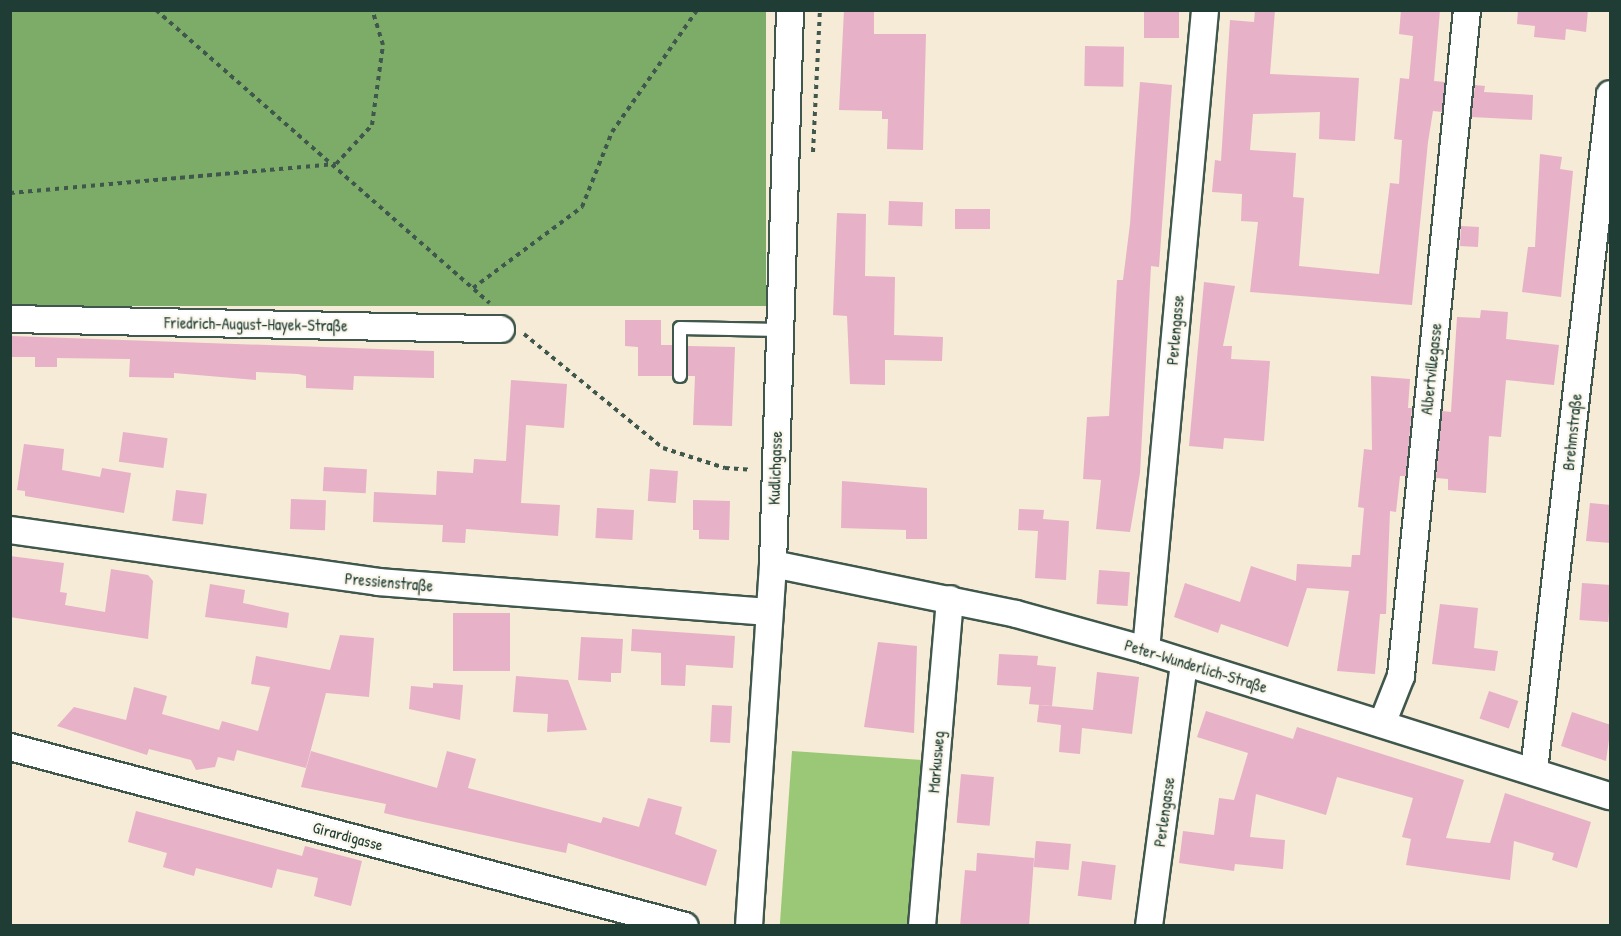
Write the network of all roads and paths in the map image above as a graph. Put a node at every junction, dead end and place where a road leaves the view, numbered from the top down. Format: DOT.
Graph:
graph roads {
  1 [pos="156,10"];
  2 [pos="372,10"];
  3 [pos="697,10"];
  4 [pos="790,10"];
  5 [pos="1205,10"];
  6 [pos="1467,10"];
  7 [pos="1611,94"];
  8 [pos="336,164"];
  9 [pos="10,193"];
  10 [pos="473,288"];
  11 [pos="10,319"];
  12 [pos="504,321"];
  13 [pos="780,330"];
  14 [pos="680,376"];
  15 [pos="761,471"];
  16 [pos="10,530"];
  17 [pos="773,564"];
  18 [pos="950,599"];
  19 [pos="769,612"];
  20 [pos="1146,650"];
  21 [pos="1184,662"];
  22 [pos="1382,724"];
  23 [pos="10,747"];
  24 [pos="1534,771"];
  25 [pos="1611,796"];
  26 [pos="685,926"];
  27 [pos="749,926"];
  28 [pos="922,926"];
  29 [pos="1149,926"];
  1 -- 8 [label="path"];
  2 -- 8 [label="path"];
  3 -- 10 [label="path"];
  4 -- 13 [label="street, Kudlichgasse"];
  5 -- 20 [label="street, Perlengasse"];
  6 -- 22 [label="street, Albertvillegasse"];
  7 -- 24 [label="street, Brehmstraße"];
  8 -- 9 [label="path"];
  8 -- 10 [label="path"];
  10 -- 12 [label="path"];
  11 -- 12 [label="street, Friedrich-August-Hayek-Straße"];
  12 -- 15 [label="path"];
  13 -- 14 [label="lane"];
  13 -- 17 [label="street, Kudlichgasse"];
  16 -- 19 [label="street, Pressienstraße"];
  17 -- 18 [label="street, Peter-Wunderlich-Straße"];
  17 -- 19 [label="street, Kudlichgasse"];
  18 -- 20 [label="street, Peter-Wunderlich-Straße"];
  18 -- 28 [label="street, Markusweg"];
  19 -- 27 [label="street, Kudlichgasse"];
  20 -- 21 [label="street, Peter-Wunderlich-Straße"];
  21 -- 22 [label="street, Peter-Wunderlich-Straße"];
  21 -- 29 [label="street, Perlengasse"];
  22 -- 24 [label="street, Peter-Wunderlich-Straße"];
  23 -- 26 [label="street, Girardigasse"];
  24 -- 25 [label="street, Peter-Wunderlich-Straße"];
}
